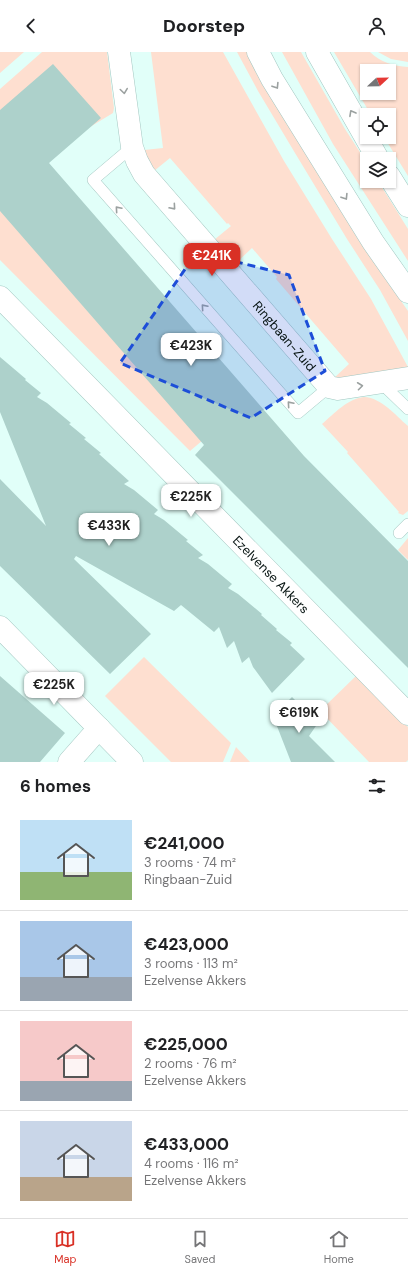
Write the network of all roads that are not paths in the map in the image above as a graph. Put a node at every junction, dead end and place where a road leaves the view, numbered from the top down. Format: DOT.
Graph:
graph roads {
  1 [pos="119,52"];
  2 [pos="258,52"];
  3 [pos="317,52"];
  4 [pos="132,147"];
  5 [pos="374,152"];
  6 [pos="396,187"];
  7 [pos="408,206"];
  8 [pos="408,292"];
  9 [pos="0,297"];
  10 [pos="408,378"];
  11 [pos="381,383"];
  12 [pos="329,387"];
  13 [pos="408,410"];
  14 [pos="408,524"];
  15 [pos="399,533"];
  16 [pos="0,627"];
  17 [pos="408,714"];
  18 [pos="99,728"];
  19 [pos="69,762"];
  20 [pos="132,762"];
  1 -- 4 [label="street, Ringbaan-Zuid, one-way"];
  2 -- 8 [label="street, one-way"];
  5 -- 3 [label="street, one-way"];
  4 -- 12 [label="street, Ringbaan-Zuid, one-way"];
  12 -- 4 [label="lane, one-way"];
  6 -- 7 [label="street"];
  9 -- 17 [label="street, Ezelvense Akkers"];
  10 -- 11 [label="street"];
  12 -- 11 [label="street, one-way"];
  11 -- 13 [label="lane"];
  14 -- 15 [label="lane"];
  16 -- 18 [label="street"];
  18 -- 19 [label="street"];
  18 -- 20 [label="street"];
}
